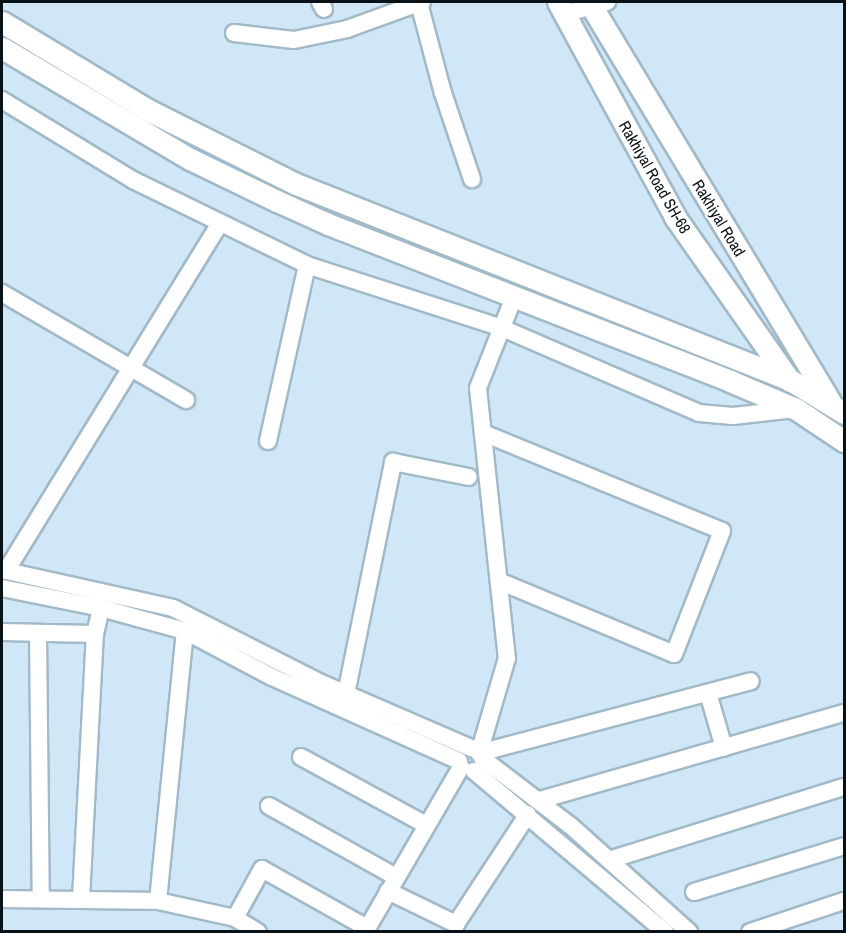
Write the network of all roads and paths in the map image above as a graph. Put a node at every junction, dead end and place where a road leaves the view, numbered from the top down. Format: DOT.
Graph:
graph roads {
  1 [pos="421,2"];
  2 [pos="596,2"];
  3 [pos="561,8"];
  4 [pos="2,22"];
  5 [pos="234,33"];
  6 [pos="2,49"];
  7 [pos="2,100"];
  8 [pos="472,179"];
  9 [pos="220,223"];
  10 [pos="307,265"];
  11 [pos="2,293"];
  12 [pos="514,297"];
  13 [pos="502,328"];
  14 [pos="133,369"];
  15 [pos="790,380"];
  16 [pos="186,399"];
  17 [pos="838,408"];
  18 [pos="796,409"];
  19 [pos="483,433"];
  20 [pos="843,440"];
  21 [pos="268,441"];
  22 [pos="469,477"];
  23 [pos="4,571"];
  24 [pos="499,581"];
  25 [pos="2,588"];
  26 [pos="101,608"];
  27 [pos="185,631"];
  28 [pos="2,632"];
  29 [pos="38,633"];
  30 [pos="95,634"];
  31 [pos="751,681"];
  32 [pos="708,693"];
  33 [pos="346,694"];
  34 [pos="844,713"];
  35 [pos="724,748"];
  36 [pos="301,757"];
  37 [pos="471,760"];
  38 [pos="844,787"];
  39 [pos="540,800"];
  40 [pos="269,806"];
  41 [pos="528,814"];
  42 [pos="426,825"];
  43 [pos="844,846"];
  44 [pos="609,860"];
  45 [pos="392,884"];
  46 [pos="694,892"];
  47 [pos="2,899"];
  48 [pos="41,899"];
  49 [pos="81,899"];
  50 [pos="158,901"];
  51 [pos="844,901"];
  52 [pos="235,918"];
  53 [pos="366,930"];
  54 [pos="258,932"];
  55 [pos="665,932"];
  56 [pos="689,932"];
  57 [pos="750,932"];
  1 -- 5 [label="street"];
  1 -- 8 [label="street"];
  2 -- 3 [label="street"];
  2 -- 17 [label="main road, Rakhiyal Road"];
  3 -- 15 [label="main road, Rakhiyal Road SH-68"];
  4 -- 15 [label="main road"];
  6 -- 12 [label="main road"];
  7 -- 9 [label="street"];
  9 -- 10 [label="street"];
  9 -- 14 [label="street"];
  10 -- 13 [label="street"];
  10 -- 21 [label="street"];
  11 -- 14 [label="street"];
  12 -- 13 [label="street"];
  12 -- 18 [label="main road"];
  13 -- 18 [label="street"];
  13 -- 19 [label="street"];
  14 -- 16 [label="street"];
  14 -- 23 [label="street"];
  15 -- 17 [label="main road"];
  15 -- 18 [label="main road, Rakhiyal Road SH-68"];
  17 -- 20 [label="main road, Rakhiyal Road"];
  18 -- 20 [label="main road"];
  19 -- 24 [label="street"];
  19 -- 24 [label="street"];
  22 -- 33 [label="street"];
  23 -- 33 [label="street"];
  24 -- 37 [label="street"];
  25 -- 26 [label="street"];
  26 -- 27 [label="street"];
  26 -- 30 [label="street"];
  27 -- 37 [label="street"];
  27 -- 50 [label="street"];
  28 -- 29 [label="street"];
  29 -- 30 [label="street"];
  29 -- 48 [label="street"];
  30 -- 49 [label="street"];
  31 -- 32 [label="street"];
  32 -- 35 [label="street"];
  32 -- 37 [label="street"];
  33 -- 37 [label="street"];
  34 -- 35 [label="street"];
  35 -- 39 [label="street"];
  36 -- 42 [label="street"];
  37 -- 39 [label="street"];
  37 -- 41 [label="street"];
  37 -- 42 [label="street"];
  38 -- 44 [label="street"];
  39 -- 44 [label="street"];
  40 -- 45 [label="street"];
  41 -- 45 [label="street"];
  41 -- 55 [label="street"];
  42 -- 45 [label="street"];
  43 -- 46 [label="street"];
  44 -- 56 [label="street"];
  45 -- 53 [label="street"];
  47 -- 48 [label="street"];
  48 -- 49 [label="street"];
  49 -- 50 [label="street"];
  50 -- 52 [label="street"];
  51 -- 57 [label="street"];
  52 -- 53 [label="street"];
  52 -- 54 [label="street"];
}
